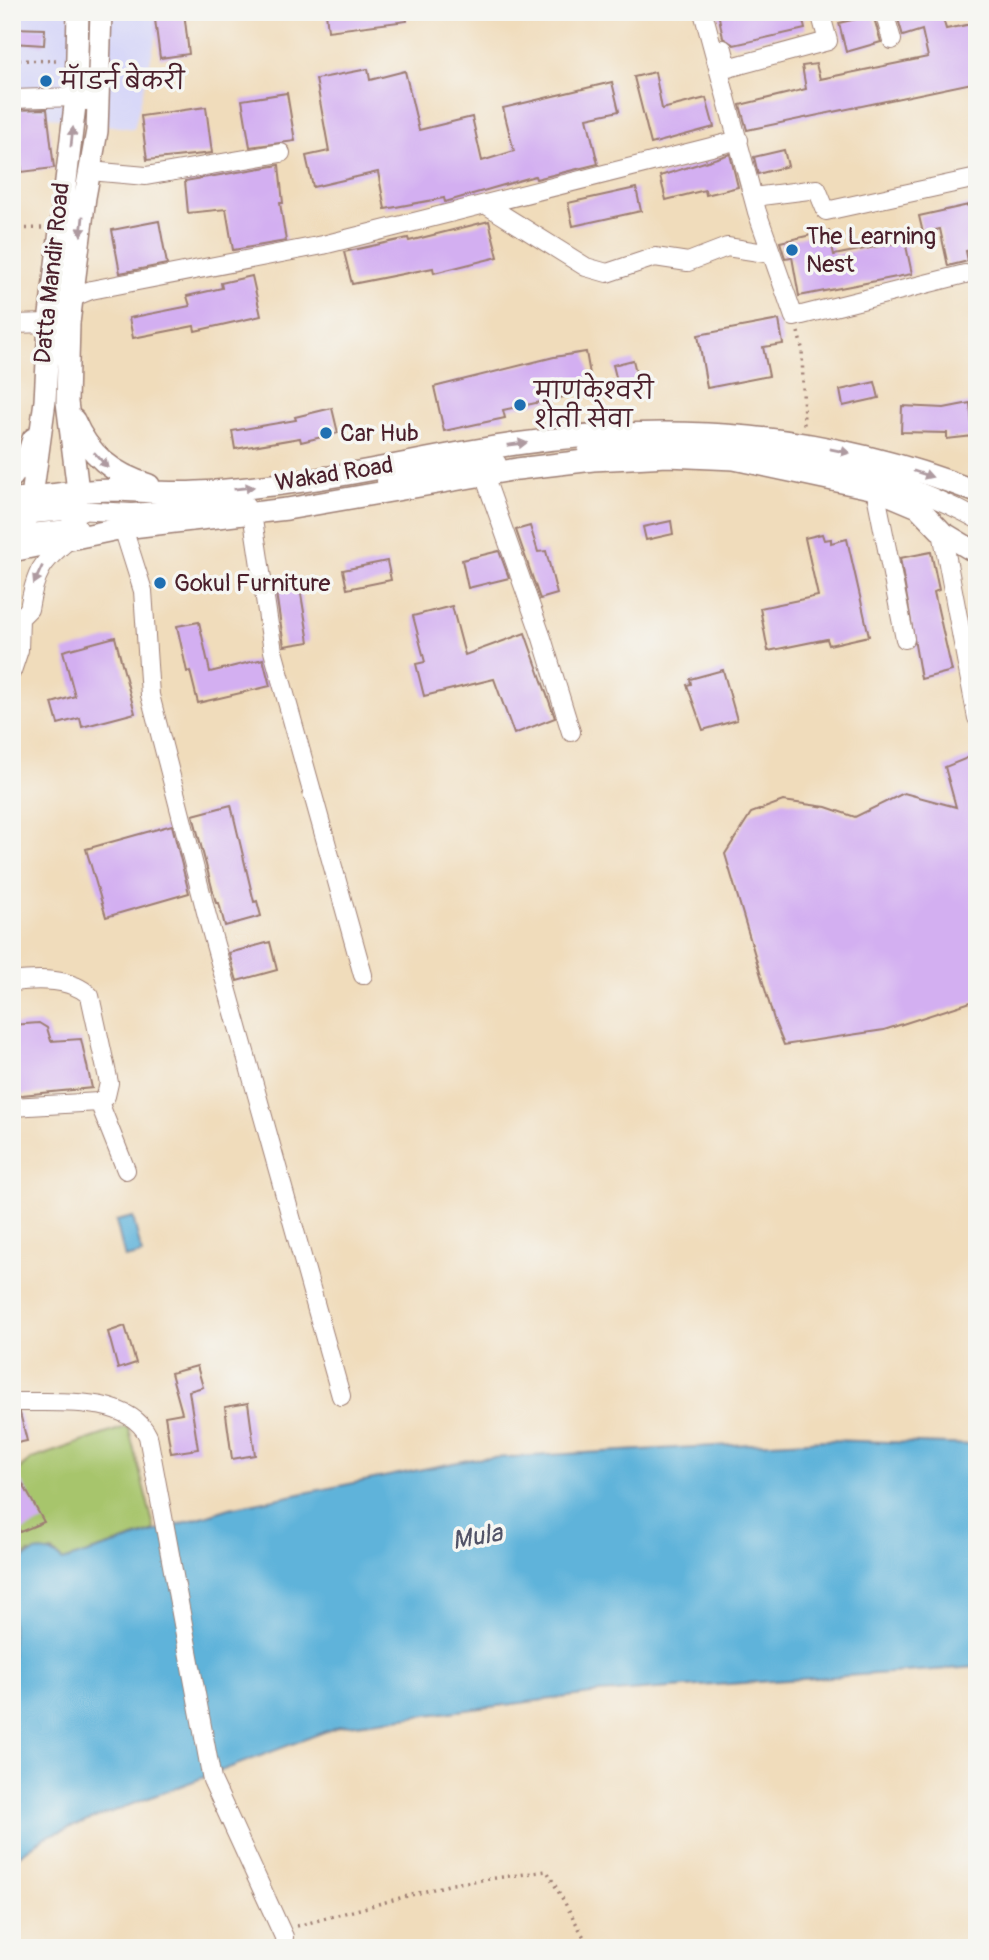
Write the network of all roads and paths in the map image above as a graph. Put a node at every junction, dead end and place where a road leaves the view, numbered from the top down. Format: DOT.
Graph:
graph roads {
  1 [pos="78,12"];
  2 [pos="101,12"];
  3 [pos="703,12"];
  4 [pos="713,12"];
  5 [pos="820,12"];
  6 [pos="884,12"];
  7 [pos="892,40"];
  8 [pos="12,60"];
  9 [pos="77,61"];
  10 [pos="724,69"];
  11 [pos="76,97"];
  12 [pos="12,99"];
  13 [pos="99,107"];
  14 [pos="739,140"];
  15 [pos="281,153"];
  16 [pos="90,170"];
  17 [pos="977,178"];
  18 [pos="753,197"];
  19 [pos="485,204"];
  20 [pos="61,227"];
  21 [pos="12,229"];
  22 [pos="772,254"];
  23 [pos="965,275"];
  24 [pos="74,297"];
  25 [pos="794,317"];
  26 [pos="49,323"];
  27 [pos="12,324"];
  28 [pos="56,401"];
  29 [pos="805,444"];
  30 [pos="484,475"];
  31 [pos="12,477"];
  32 [pos="875,489"];
  33 [pos="977,492"];
  34 [pos="195,493"];
  35 [pos="252,513"];
  36 [pos="74,518"];
  37 [pos="977,519"];
  38 [pos="127,520"];
  39 [pos="17,529"];
  40 [pos="942,532"];
  41 [pos="977,553"];
  42 [pos="16,613"];
  43 [pos="905,639"];
  44 [pos="12,671"];
  45 [pos="977,718"];
  46 [pos="571,732"];
  47 [pos="363,975"];
  48 [pos="12,982"];
  49 [pos="99,1102"];
  50 [pos="12,1107"];
  51 [pos="126,1170"];
  52 [pos="341,1396"];
  53 [pos="12,1402"];
  54 [pos="282,1934"];
  55 [pos="590,1948"];
  1 -- 9 [label="main road, Datta Mandir Road"];
  2 -- 13 [label="main road, Datta Mandir Road"];
  3 -- 10 [label="street"];
  4 -- 10 [label="street"];
  5 -- 10 [label="street"];
  6 -- 7 [label="street"];
  8 -- 9 [label="path"];
  9 -- 11 [label="main road, Datta Mandir Road"];
  10 -- 14 [label="street"];
  11 -- 12 [label="street"];
  11 -- 13 [label="street"];
  20 -- 11 [label="main road, Datta Mandir Road, one-way"];
  13 -- 16 [label="main road, Datta Mandir Road"];
  14 -- 18 [label="street"];
  14 -- 19 [label="street"];
  15 -- 16 [label="street"];
  16 -- 24 [label="main road, Datta Mandir Road, one-way"];
  17 -- 18 [label="street"];
  18 -- 22 [label="street"];
  19 -- 22 [label="street"];
  19 -- 24 [label="street"];
  20 -- 21 [label="path"];
  20 -- 26 [label="main road, Datta Mandir Road"];
  22 -- 25 [label="street"];
  23 -- 25 [label="street"];
  24 -- 28 [label="main road, Datta Mandir Road"];
  25 -- 29 [label="path"];
  26 -- 27 [label="street"];
  26 -- 28 [label="main road, Datta Mandir Road"];
  28 -- 31 [label="main road"];
  28 -- 34 [label="main road, one-way"];
  28 -- 36 [label="main road, Datta Mandir Road"];
  28 -- 39 [label="main road, Datta Mandir Road"];
  29 -- 33 [label="main road, Wakad Road, one-way"];
  34 -- 29 [label="main road, Wakad Road, one-way"];
  30 -- 32 [label="main road, Wakad Road"];
  30 -- 35 [label="main road, Wakad Road"];
  30 -- 46 [label="street"];
  32 -- 40 [label="main road, Wakad Road"];
  32 -- 43 [label="street"];
  34 -- 36 [label="main road, Wakad Road"];
  35 -- 38 [label="main road, Wakad Road"];
  35 -- 47 [label="street"];
  36 -- 38 [label="main road, Wakad Road"];
  36 -- 38 [label="street"];
  36 -- 39 [label="main road, Wakad Road"];
  36 -- 39 [label="main road, Wakad Road"];
  36 -- 42 [label="street, one-way"];
  37 -- 38 [label="street"];
  38 -- 52 [label="street"];
  40 -- 41 [label="main road, Wakad Road"];
  40 -- 45 [label="street"];
  42 -- 44 [label="street"];
  48 -- 49 [label="street"];
  49 -- 50 [label="street"];
  49 -- 51 [label="street"];
  53 -- 54 [label="street"];
  54 -- 55 [label="path"];
}
